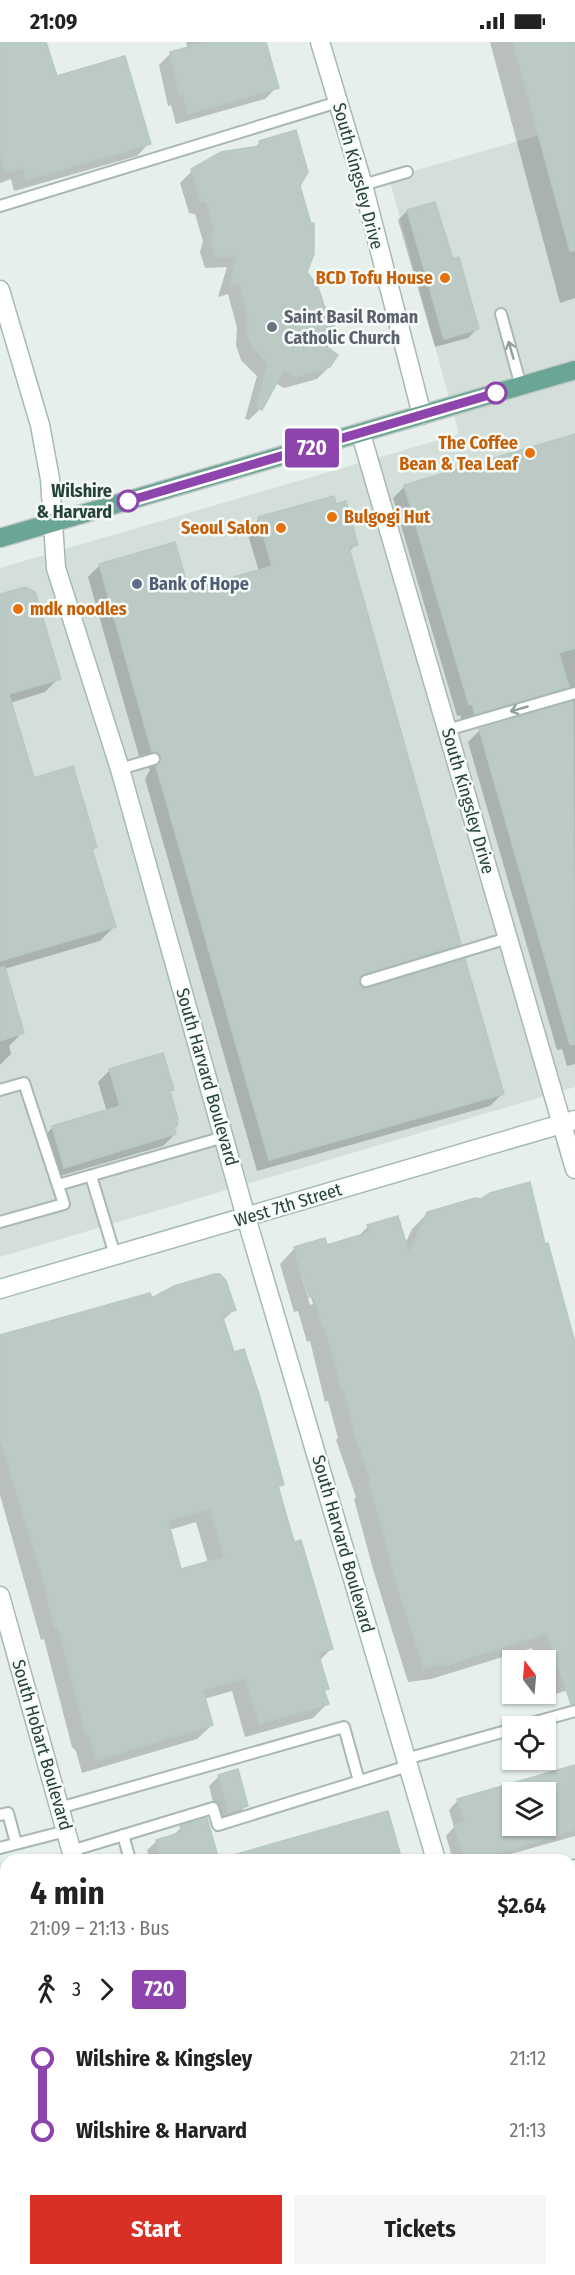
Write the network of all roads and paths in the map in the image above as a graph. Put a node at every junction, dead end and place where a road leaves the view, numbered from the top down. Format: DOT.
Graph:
graph roads {
  1 [pos="320,42"];
  2 [pos="338,102"];
  3 [pos="407,172"];
  4 [pos="363,185"];
  5 [pos="0,206"];
  6 [pos="0,290"];
  7 [pos="501,314"];
  8 [pos="575,370"];
  9 [pos="521,386"];
  10 [pos="422,416"];
  11 [pos="361,434"];
  12 [pos="53,522"];
  13 [pos="0,538"];
  14 [pos="575,693"];
  15 [pos="447,730"];
  16 [pos="154,759"];
  17 [pos="120,769"];
  18 [pos="508,938"];
  19 [pos="366,981"];
  20 [pos="0,1090"];
  21 [pos="569,1122"];
  22 [pos="224,1137"];
  23 [pos="575,1168"];
  24 [pos="91,1176"];
  25 [pos="58,1185"];
  26 [pos="246,1217"];
  27 [pos="0,1222"];
  28 [pos="115,1255"];
  29 [pos="0,1289"];
  30 [pos="0,1596"];
  31 [pos="575,1711"];
  32 [pos="556,1716"];
  33 [pos="502,1733"];
  34 [pos="407,1763"];
  35 [pos="359,1781"];
  36 [pos="59,1808"];
  37 [pos="0,1815"];
  38 [pos="66,1831"];
  39 [pos="123,1835"];
  40 [pos="16,1842"];
  41 [pos="0,1848"];
  42 [pos="73,1854"];
  43 [pos="76,1854"];
  44 [pos="128,1854"];
  45 [pos="434,1854"];
  1 -- 2 [label="street, South Kingsley Drive"];
  2 -- 4 [label="street, South Kingsley Drive"];
  2 -- 5 [label="lane"];
  3 -- 4 [label="lane"];
  4 -- 10 [label="street, South Kingsley Drive"];
  6 -- 12 [label="street, South Harvard Boulevard"];
  9 -- 7 [label="lane, one-way"];
  8 -- 9 [label="main road"];
  9 -- 10 [label="main road"];
  10 -- 11 [label="main road"];
  11 -- 12 [label="main road"];
  11 -- 15 [label="street, South Kingsley Drive"];
  12 -- 13 [label="main road"];
  12 -- 17 [label="street, South Harvard Boulevard"];
  14 -- 15 [label="lane, one-way"];
  15 -- 18 [label="street, South Kingsley Drive"];
  16 -- 17 [label="lane"];
  17 -- 22 [label="street, South Harvard Boulevard"];
  18 -- 19 [label="lane"];
  18 -- 21 [label="street, South Kingsley Drive"];
  20 -- 25 [label="lane"];
  21 -- 23 [label="street, South Kingsley Drive"];
  21 -- 26 [label="street, West 7th Street"];
  22 -- 24 [label="lane"];
  22 -- 26 [label="street, South Harvard Boulevard"];
  24 -- 25 [label="lane"];
  24 -- 28 [label="lane"];
  25 -- 27 [label="lane"];
  26 -- 28 [label="street, West 7th Street"];
  26 -- 34 [label="street, South Harvard Boulevard"];
  28 -- 29 [label="street, West 7th Street"];
  30 -- 36 [label="street, South Hobart Boulevard"];
  31 -- 32 [label="lane"];
  33 -- 34 [label="lane"];
  34 -- 35 [label="lane"];
  34 -- 45 [label="street, South Harvard Boulevard"];
  35 -- 36 [label="lane"];
  35 -- 39 [label="lane"];
  36 -- 38 [label="street, South Hobart Boulevard"];
  37 -- 40 [label="lane"];
  38 -- 40 [label="lane"];
  38 -- 42 [label="street, South Hobart Boulevard"];
  39 -- 43 [label="lane"];
  39 -- 44 [label="lane"];
  40 -- 41 [label="lane"];
}
